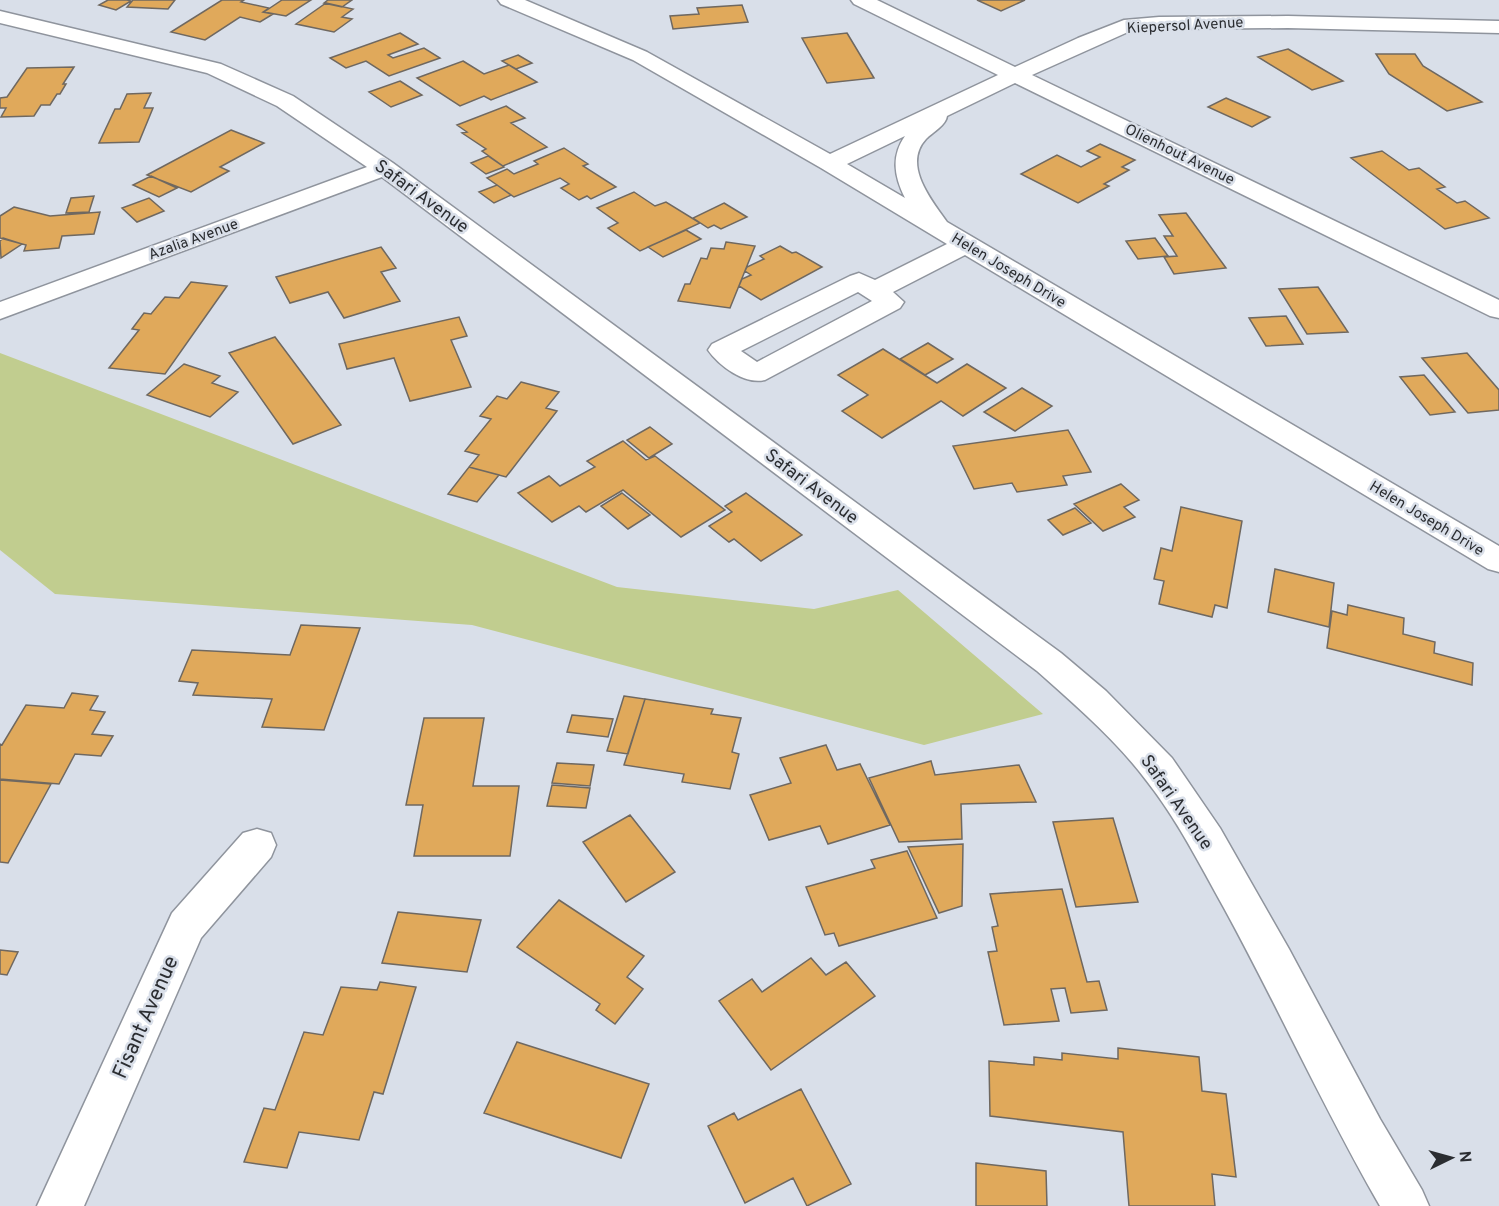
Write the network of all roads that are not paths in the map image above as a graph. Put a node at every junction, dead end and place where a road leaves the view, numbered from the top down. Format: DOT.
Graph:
graph roads {
  1 [pos="508,0"];
  2 [pos="861,0"];
  3 [pos="1279,0"];
  4 [pos="0,17"];
  5 [pos="1288,22"];
  6 [pos="1499,27"];
  7 [pos="1015,74"];
  8 [pos="947,107"];
  9 [pos="829,163"];
  10 [pos="385,168"];
  11 [pos="940,230"];
  12 [pos="966,244"];
  13 [pos="874,291"];
  14 [pos="1499,310"];
  15 [pos="0,311"];
  16 [pos="1499,561"];
  17 [pos="257,845"];
  18 [pos="60,1206"];
  19 [pos="1406,1206"];
  1 -- 9 [label="street, Helen Joseph Drive"];
  2 -- 7 [label="street, Olienhout Avenue"];
  3 -- 5 [label="street"];
  4 -- 10 [label="street, Safari Avenue"];
  5 -- 6 [label="street, Kiepersol Avenue"];
  5 -- 7 [label="street, Kiepersol Avenue"];
  7 -- 8 [label="street, Kiepersol Avenue"];
  7 -- 14 [label="street, Olienhout Avenue"];
  8 -- 9 [label="street, Kiepersol Avenue"];
  8 -- 11 [label="street"];
  9 -- 11 [label="street, Helen Joseph Drive"];
  10 -- 15 [label="street, Azalia Avenue"];
  10 -- 19 [label="street, Safari Avenue"];
  11 -- 12 [label="street, Helen Joseph Drive"];
  12 -- 13 [label="street"];
  12 -- 16 [label="street, Helen Joseph Drive"];
  13 -- 13 [label="street"];
  17 -- 18 [label="street, Fisant Avenue"];
}
